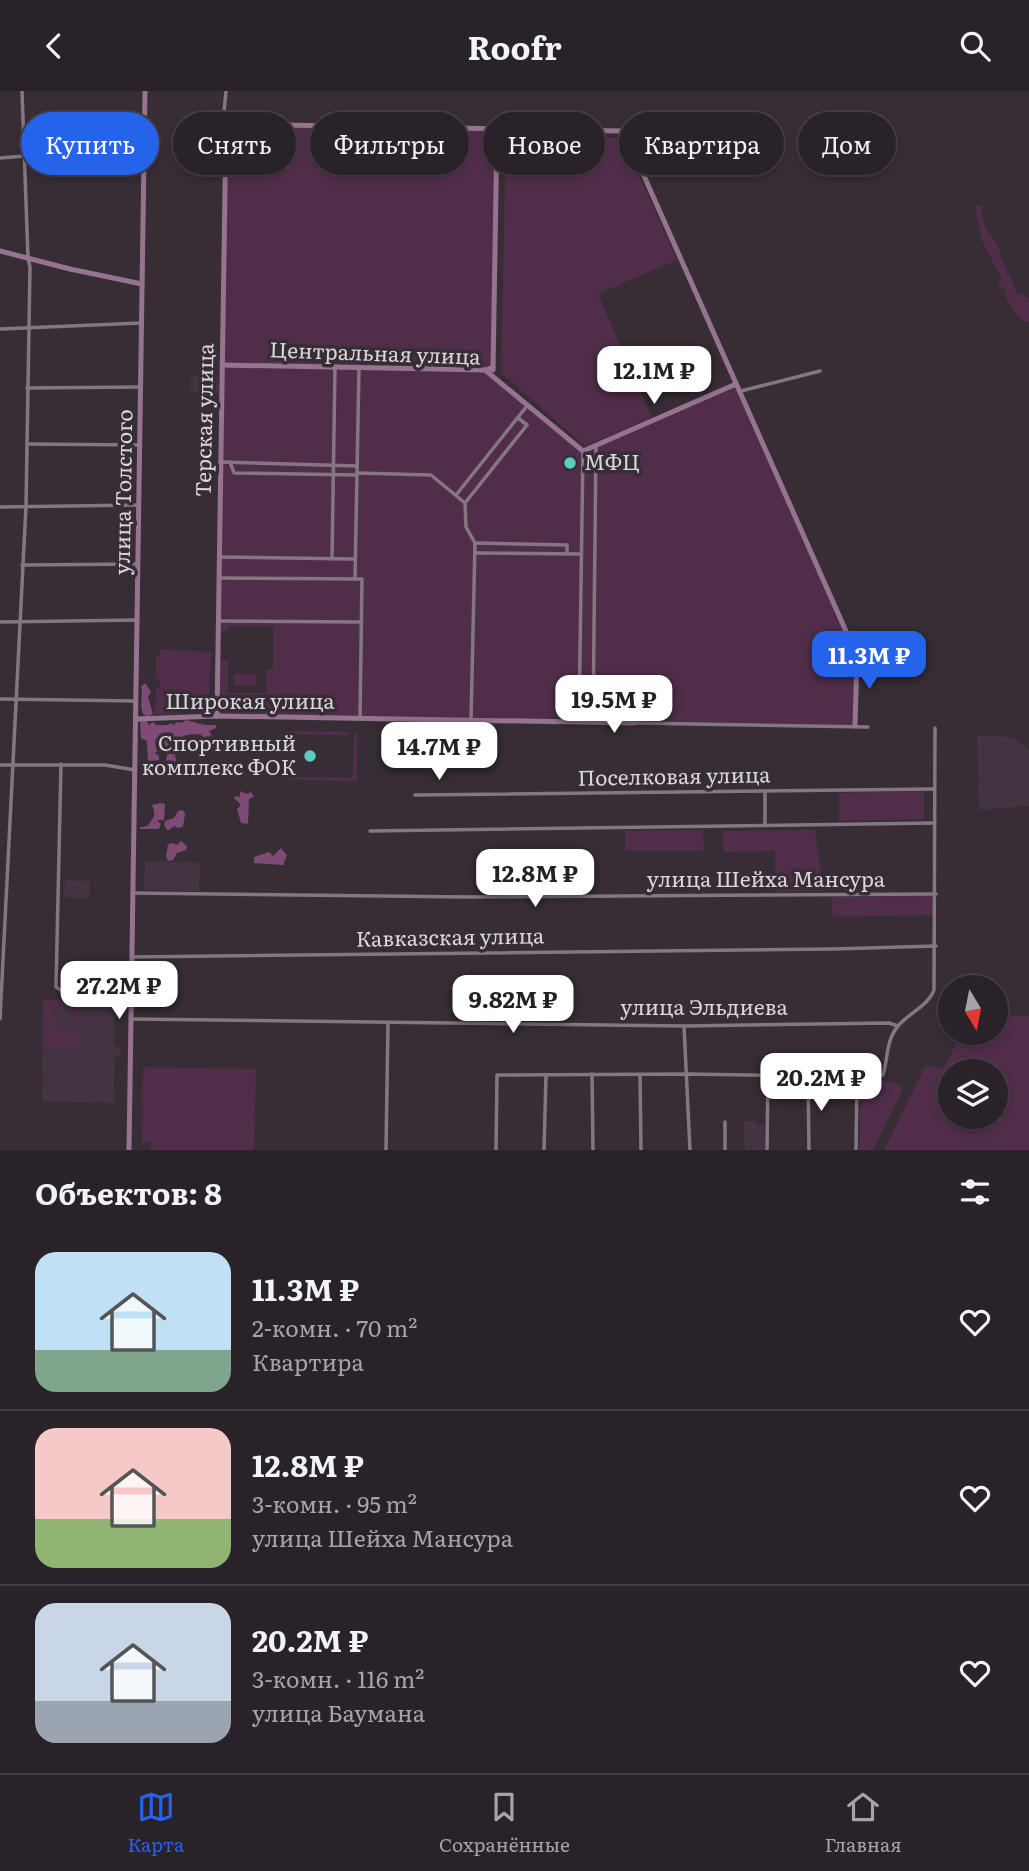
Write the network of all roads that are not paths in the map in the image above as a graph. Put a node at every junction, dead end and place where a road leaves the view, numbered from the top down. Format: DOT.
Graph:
graph roads {
  1 [pos="22,91"];
  2 [pos="145,91"];
  3 [pos="226,91"];
  4 [pos="23,112"];
  5 [pos="145,112"];
  6 [pos="224,112"];
  7 [pos="296,125"];
  8 [pos="483,129"];
  9 [pos="605,131"];
  10 [pos="21,155"];
  11 [pos="0,158"];
  12 [pos="26,175"];
  13 [pos="144,175"];
  14 [pos="225,175"];
  15 [pos="496,175"];
  16 [pos="0,251"];
  17 [pos="28,258"];
  18 [pos="142,284"];
  19 [pos="142,323"];
  20 [pos="29,327"];
  21 [pos="0,329"];
  22 [pos="222,365"];
  23 [pos="334,367"];
  24 [pos="359,367"];
  25 [pos="493,367"];
  26 [pos="485,370"];
  27 [pos="820,371"];
  28 [pos="493,376"];
  29 [pos="141,387"];
  30 [pos="27,388"];
  31 [pos="738,388"];
  32 [pos="527,406"];
  33 [pos="518,418"];
  34 [pos="26,444"];
  35 [pos="140,445"];
  36 [pos="596,446"];
  37 [pos="583,451"];
  38 [pos="220,462"];
  39 [pos="230,462"];
  40 [pos="333,465"];
  41 [pos="357,466"];
  42 [pos="357,474"];
  43 [pos="333,475"];
  44 [pos="456,495"];
  45 [pos="465,503"];
  46 [pos="139,505"];
  47 [pos="26,506"];
  48 [pos="0,507"];
  49 [pos="475,543"];
  50 [pos="475,552"];
  51 [pos="567,554"];
  52 [pos="582,554"];
  53 [pos="219,557"];
  54 [pos="332,559"];
  55 [pos="355,559"];
  56 [pos="138,564"];
  57 [pos="22,565"];
  58 [pos="218,577"];
  59 [pos="355,579"];
  60 [pos="138,620"];
  61 [pos="218,621"];
  62 [pos="0,622"];
  63 [pos="19,622"];
  64 [pos="362,622"];
  65 [pos="0,699"];
  66 [pos="15,699"];
  67 [pos="136,701"];
  68 [pos="217,716"];
  69 [pos="360,718"];
  70 [pos="136,719"];
  71 [pos="471,720"];
  72 [pos="579,722"];
  73 [pos="593,722"];
  74 [pos="635,723"];
  75 [pos="855,726"];
  76 [pos="868,727"];
  77 [pos="935,728"];
  78 [pos="61,764"];
  79 [pos="0,765"];
  80 [pos="12,765"];
  81 [pos="135,769"];
  82 [pos="933,789"];
  83 [pos="765,792"];
  84 [pos="415,795"];
  85 [pos="934,823"];
  86 [pos="765,825"];
  87 [pos="370,831"];
  88 [pos="133,893"];
  89 [pos="936,894"];
  90 [pos="936,946"];
  91 [pos="132,957"];
  92 [pos="132,993"];
  93 [pos="0,1019"];
  94 [pos="132,1019"];
  95 [pos="388,1022"];
  96 [pos="898,1025"];
  97 [pos="684,1026"];
  98 [pos="592,1074"];
  99 [pos="640,1074"];
  100 [pos="687,1074"];
  101 [pos="546,1075"];
  102 [pos="768,1075"];
  103 [pos="808,1076"];
  104 [pos="857,1077"];
  105 [pos="725,1122"];
  106 [pos="129,1150"];
  107 [pos="386,1150"];
  108 [pos="496,1150"];
  109 [pos="544,1150"];
  110 [pos="593,1150"];
  111 [pos="641,1150"];
  112 [pos="690,1150"];
  113 [pos="725,1150"];
  114 [pos="767,1150"];
  115 [pos="809,1150"];
  116 [pos="856,1150"];
  1 -- 4 [label="street"];
  2 -- 5 [label="street, улица Толстого"];
  3 -- 6 [label="street"];
  7 -- 8 [label="street"];
  9 -- 31 [label="street"];
  10 -- 11 [label="street"];
  12 -- 17 [label="street"];
  13 -- 18 [label="street, улица Толстого"];
  14 -- 22 [label="street, Терская улица"];
  15 -- 25 [label="street"];
  16 -- 17 [label="street"];
  17 -- 18 [label="street"];
  17 -- 20 [label="street"];
  18 -- 19 [label="street, улица Толстого"];
  19 -- 20 [label="street"];
  19 -- 29 [label="street, улица Толстого"];
  20 -- 21 [label="street"];
  20 -- 30 [label="street"];
  22 -- 23 [label="street, Центральная улица"];
  22 -- 38 [label="street, Терская улица"];
  23 -- 24 [label="street, Центральная улица"];
  23 -- 40 [label="street"];
  24 -- 26 [label="street, Центральная улица"];
  24 -- 41 [label="street"];
  25 -- 26 [label="street"];
  25 -- 28 [label="street"];
  26 -- 28 [label="street, Центральная улица"];
  27 -- 31 [label="street"];
  28 -- 32 [label="street, Центральная улица"];
  29 -- 30 [label="street"];
  29 -- 35 [label="street, улица Толстого"];
  30 -- 34 [label="street"];
  31 -- 36 [label="street"];
  31 -- 75 [label="street"];
  32 -- 33 [label="street"];
  32 -- 37 [label="street, Центральная улица"];
  33 -- 44 [label="street"];
  33 -- 45 [label="street"];
  34 -- 35 [label="street"];
  34 -- 47 [label="street"];
  35 -- 46 [label="street, улица Толстого"];
  36 -- 37 [label="street"];
  36 -- 73 [label="street"];
  37 -- 52 [label="street"];
  38 -- 39 [label="street"];
  38 -- 53 [label="street, Терская улица"];
  39 -- 40 [label="street"];
  39 -- 43 [label="street"];
  40 -- 41 [label="street"];
  40 -- 43 [label="street"];
  41 -- 42 [label="street"];
  42 -- 43 [label="street"];
  42 -- 44 [label="street"];
  42 -- 55 [label="street"];
  43 -- 54 [label="street"];
  44 -- 45 [label="street"];
  45 -- 49 [label="street"];
  46 -- 47 [label="street"];
  46 -- 56 [label="street, улица Толстого"];
  47 -- 48 [label="street"];
  47 -- 57 [label="street"];
  49 -- 50 [label="street"];
  49 -- 51 [label="street"];
  50 -- 51 [label="street"];
  50 -- 71 [label="street"];
  51 -- 52 [label="street"];
  52 -- 72 [label="street"];
  53 -- 54 [label="street"];
  53 -- 58 [label="street, Терская улица"];
  54 -- 55 [label="street"];
  55 -- 59 [label="street"];
  56 -- 57 [label="street"];
  56 -- 60 [label="street, улица Толстого"];
  57 -- 63 [label="street"];
  58 -- 59 [label="street"];
  58 -- 61 [label="street, Терская улица"];
  59 -- 64 [label="street"];
  60 -- 63 [label="street"];
  60 -- 67 [label="street, улица Толстого"];
  61 -- 64 [label="street"];
  61 -- 68 [label="street, Терская улица"];
  62 -- 63 [label="street"];
  63 -- 66 [label="street"];
  64 -- 69 [label="street"];
  65 -- 66 [label="street"];
  66 -- 67 [label="street"];
  66 -- 80 [label="street"];
  67 -- 70 [label="street, улица Толстого"];
  68 -- 69 [label="street, Широкая улица"];
  68 -- 70 [label="street, Широкая улица"];
  69 -- 71 [label="street, Широкая улица"];
  70 -- 81 [label="street, улица Толстого"];
  71 -- 72 [label="street, Широкая улица"];
  72 -- 73 [label="street, Широкая улица"];
  73 -- 74 [label="street, Широкая улица"];
  74 -- 75 [label="street, Широкая улица"];
  75 -- 76 [label="street, Широкая улица"];
  77 -- 82 [label="street"];
  78 -- 80 [label="street"];
  78 -- 81 [label="street"];
  78 -- 92 [label="street"];
  79 -- 80 [label="street"];
  80 -- 93 [label="street"];
  81 -- 88 [label="street, улица Толстого"];
  82 -- 83 [label="street, Поселковая улица"];
  82 -- 85 [label="street"];
  83 -- 84 [label="street, Поселковая улица"];
  83 -- 86 [label="street"];
  85 -- 86 [label="street"];
  85 -- 89 [label="street"];
  86 -- 87 [label="street"];
  88 -- 89 [label="street, улица Шейха Мансура"];
  88 -- 91 [label="street, улица Толстого"];
  89 -- 90 [label="street"];
  90 -- 91 [label="street, Кавказская улица"];
  90 -- 96 [label="street"];
  91 -- 92 [label="street, улица Толстого"];
  92 -- 94 [label="street, улица Толстого"];
  94 -- 95 [label="street, улица Эльдиева"];
  94 -- 106 [label="street, улица Толстого"];
  95 -- 97 [label="street, улица Эльдиева"];
  95 -- 107 [label="street"];
  96 -- 97 [label="street, улица Эльдиева"];
  96 -- 104 [label="street"];
  97 -- 100 [label="street"];
  98 -- 99 [label="street"];
  98 -- 101 [label="street"];
  98 -- 110 [label="street"];
  99 -- 100 [label="street"];
  99 -- 111 [label="street"];
  100 -- 102 [label="street"];
  100 -- 112 [label="street"];
  101 -- 108 [label="street"];
  101 -- 109 [label="street"];
  102 -- 103 [label="street"];
  102 -- 114 [label="street"];
  103 -- 104 [label="street"];
  103 -- 115 [label="street"];
  104 -- 116 [label="street"];
  105 -- 113 [label="street"];
}
